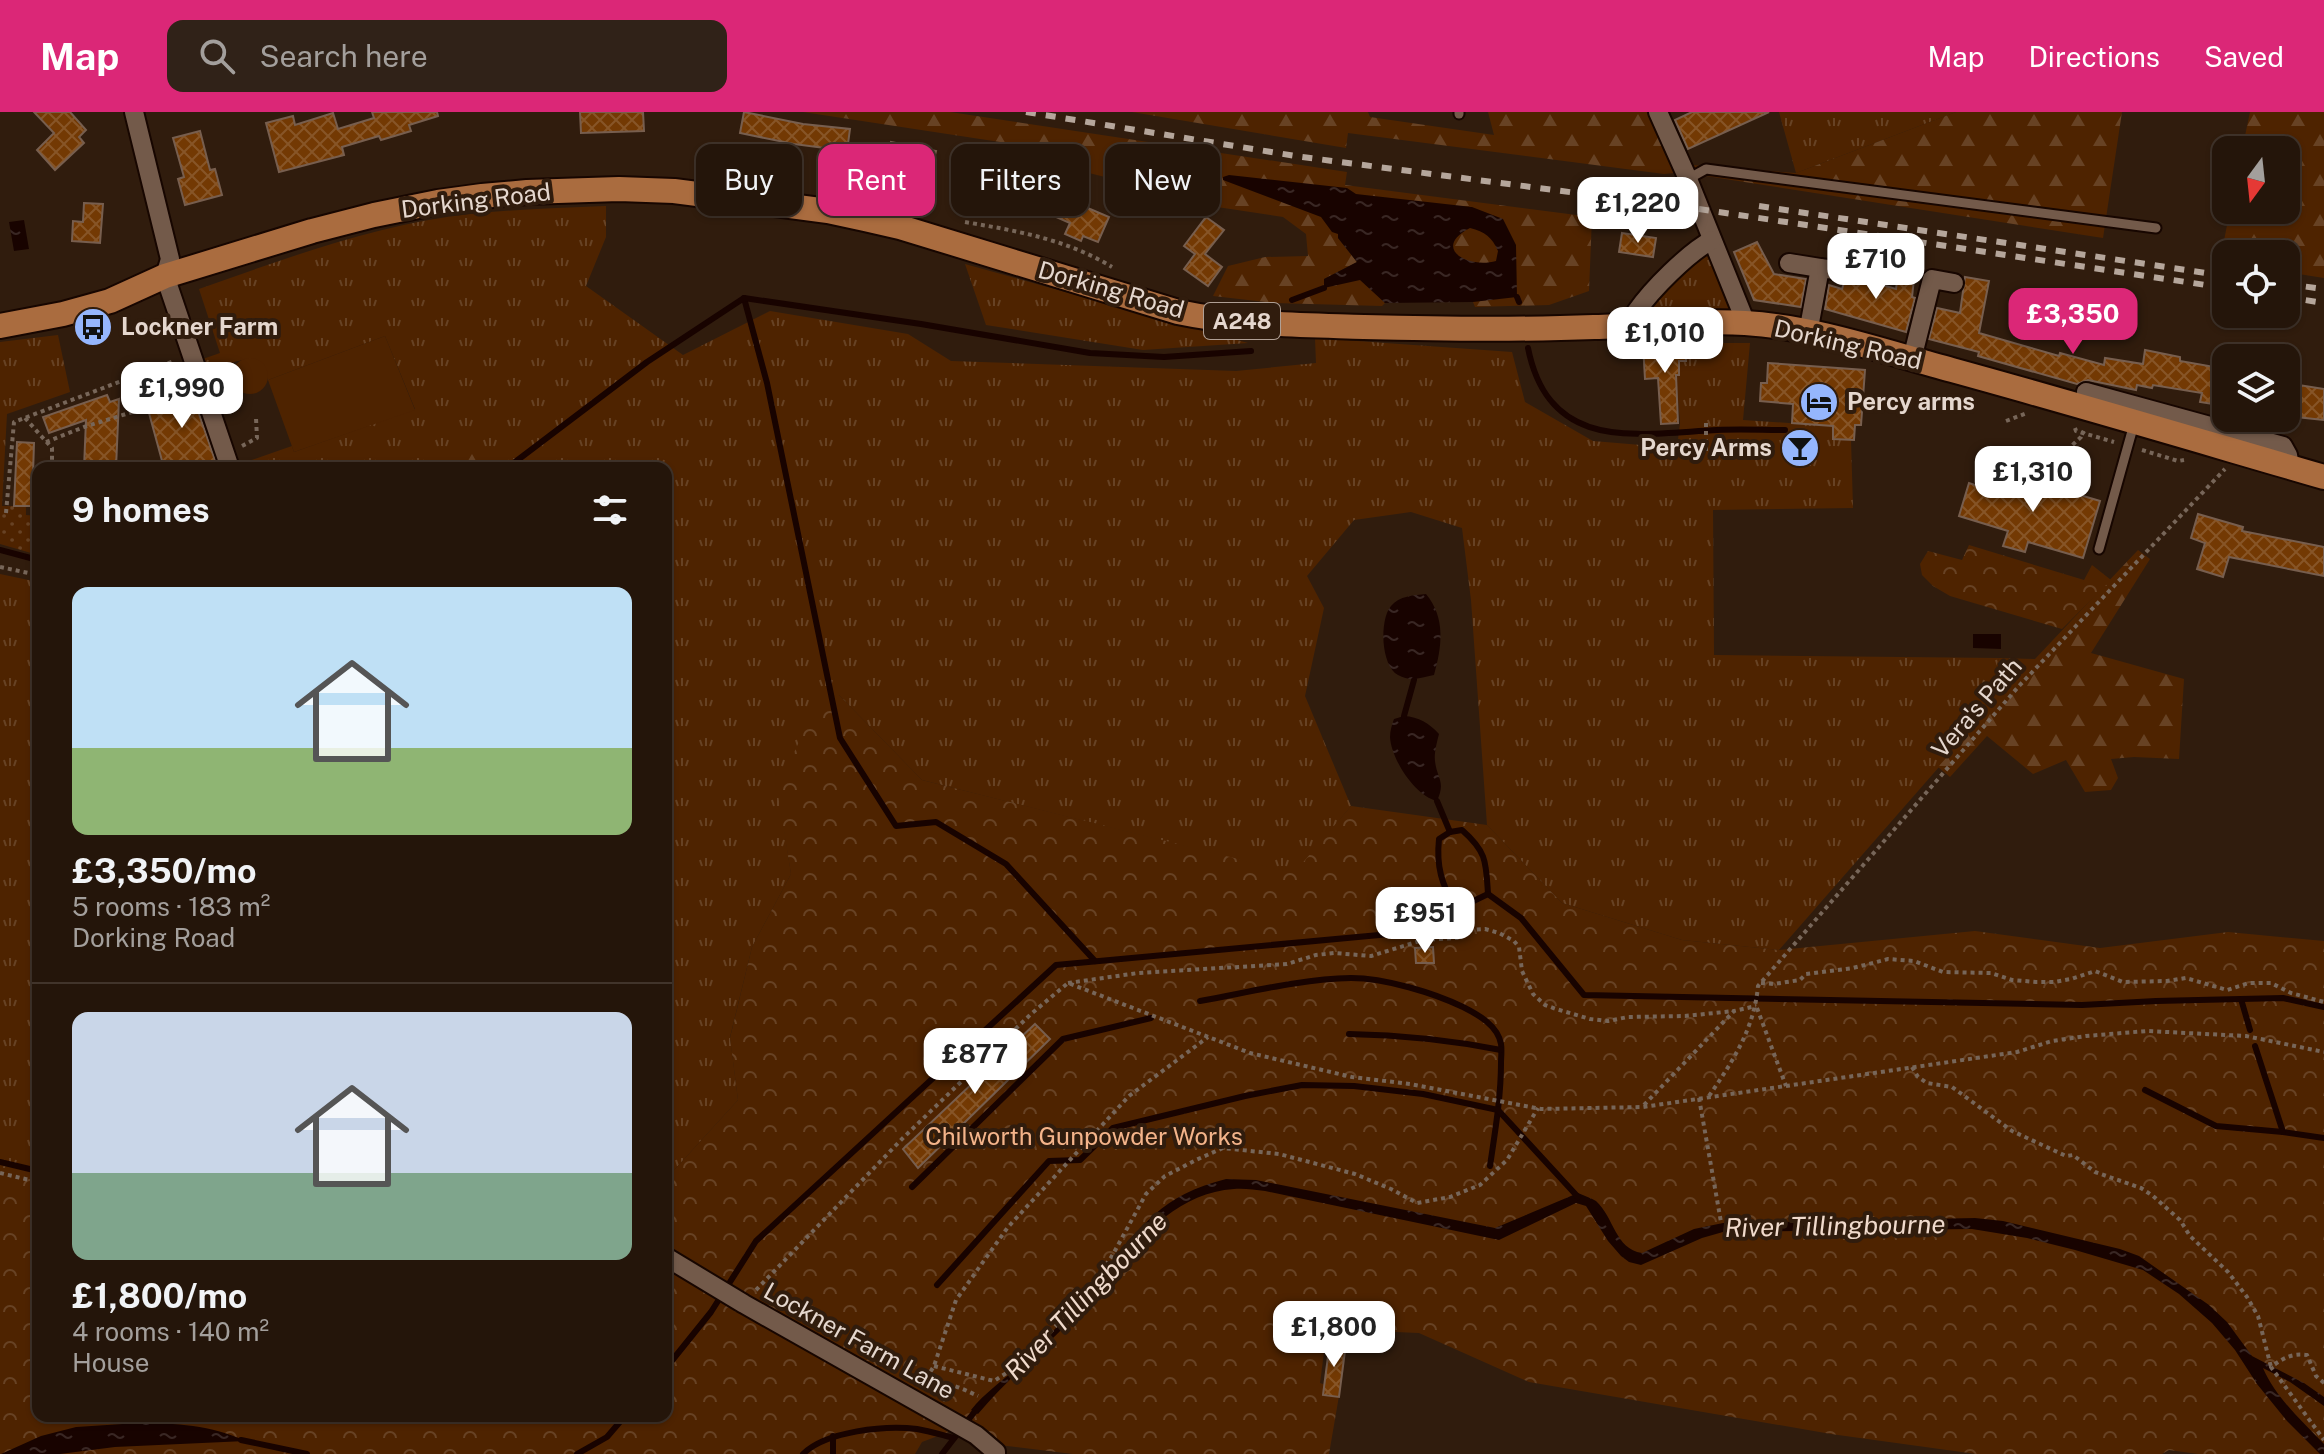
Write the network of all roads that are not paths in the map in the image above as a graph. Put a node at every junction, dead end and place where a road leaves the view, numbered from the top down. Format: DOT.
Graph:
graph roads {
  1 [pos="134,112"];
  2 [pos="1658,112"];
  3 [pos="1688,179"];
  4 [pos="2156,228"];
  5 [pos="1712,240"];
  6 [pos="1789,263"];
  7 [pos="1820,268"];
  8 [pos="167,270"];
  9 [pos="1843,271"];
  10 [pos="1954,283"];
  11 [pos="1746,323"];
  12 [pos="0,326"];
  13 [pos="1637,326"];
  14 [pos="1808,333"];
  15 [pos="1912,359"];
  16 [pos="2088,400"];
  17 [pos="2135,421"];
  18 [pos="2172,424"];
  19 [pos="228,461"];
  20 [pos="2324,477"];
  21 [pos="2099,549"];
  22 [pos="672,1261"];
  23 [pos="996,1453"];
  1 -- 8 [label="street"];
  2 -- 3 [label="street"];
  3 -- 4 [label="lane"];
  3 -- 5 [label="street"];
  5 -- 11 [label="street"];
  5 -- 13 [label="street"];
  6 -- 7 [label="street"];
  7 -- 9 [label="street"];
  7 -- 14 [label="street"];
  8 -- 12 [label="main road, Dorking Road / A248"];
  8 -- 13 [label="main road, Dorking Road / A248"];
  8 -- 19 [label="street"];
  10 -- 15 [label="street"];
  11 -- 13 [label="main road, Dorking Road / A248"];
  11 -- 14 [label="main road, Dorking Road / A248"];
  14 -- 15 [label="main road, Dorking Road / A248"];
  15 -- 16 [label="main road, Dorking Road / A248"];
  16 -- 17 [label="main road, Dorking Road / A248"];
  16 -- 18 [label="street"];
  17 -- 18 [label="main road, Dorking Road / A248"];
  17 -- 21 [label="lane"];
  18 -- 20 [label="main road, Dorking Road / A248"];
  22 -- 23 [label="street, Lockner Farm Lane"];
}
